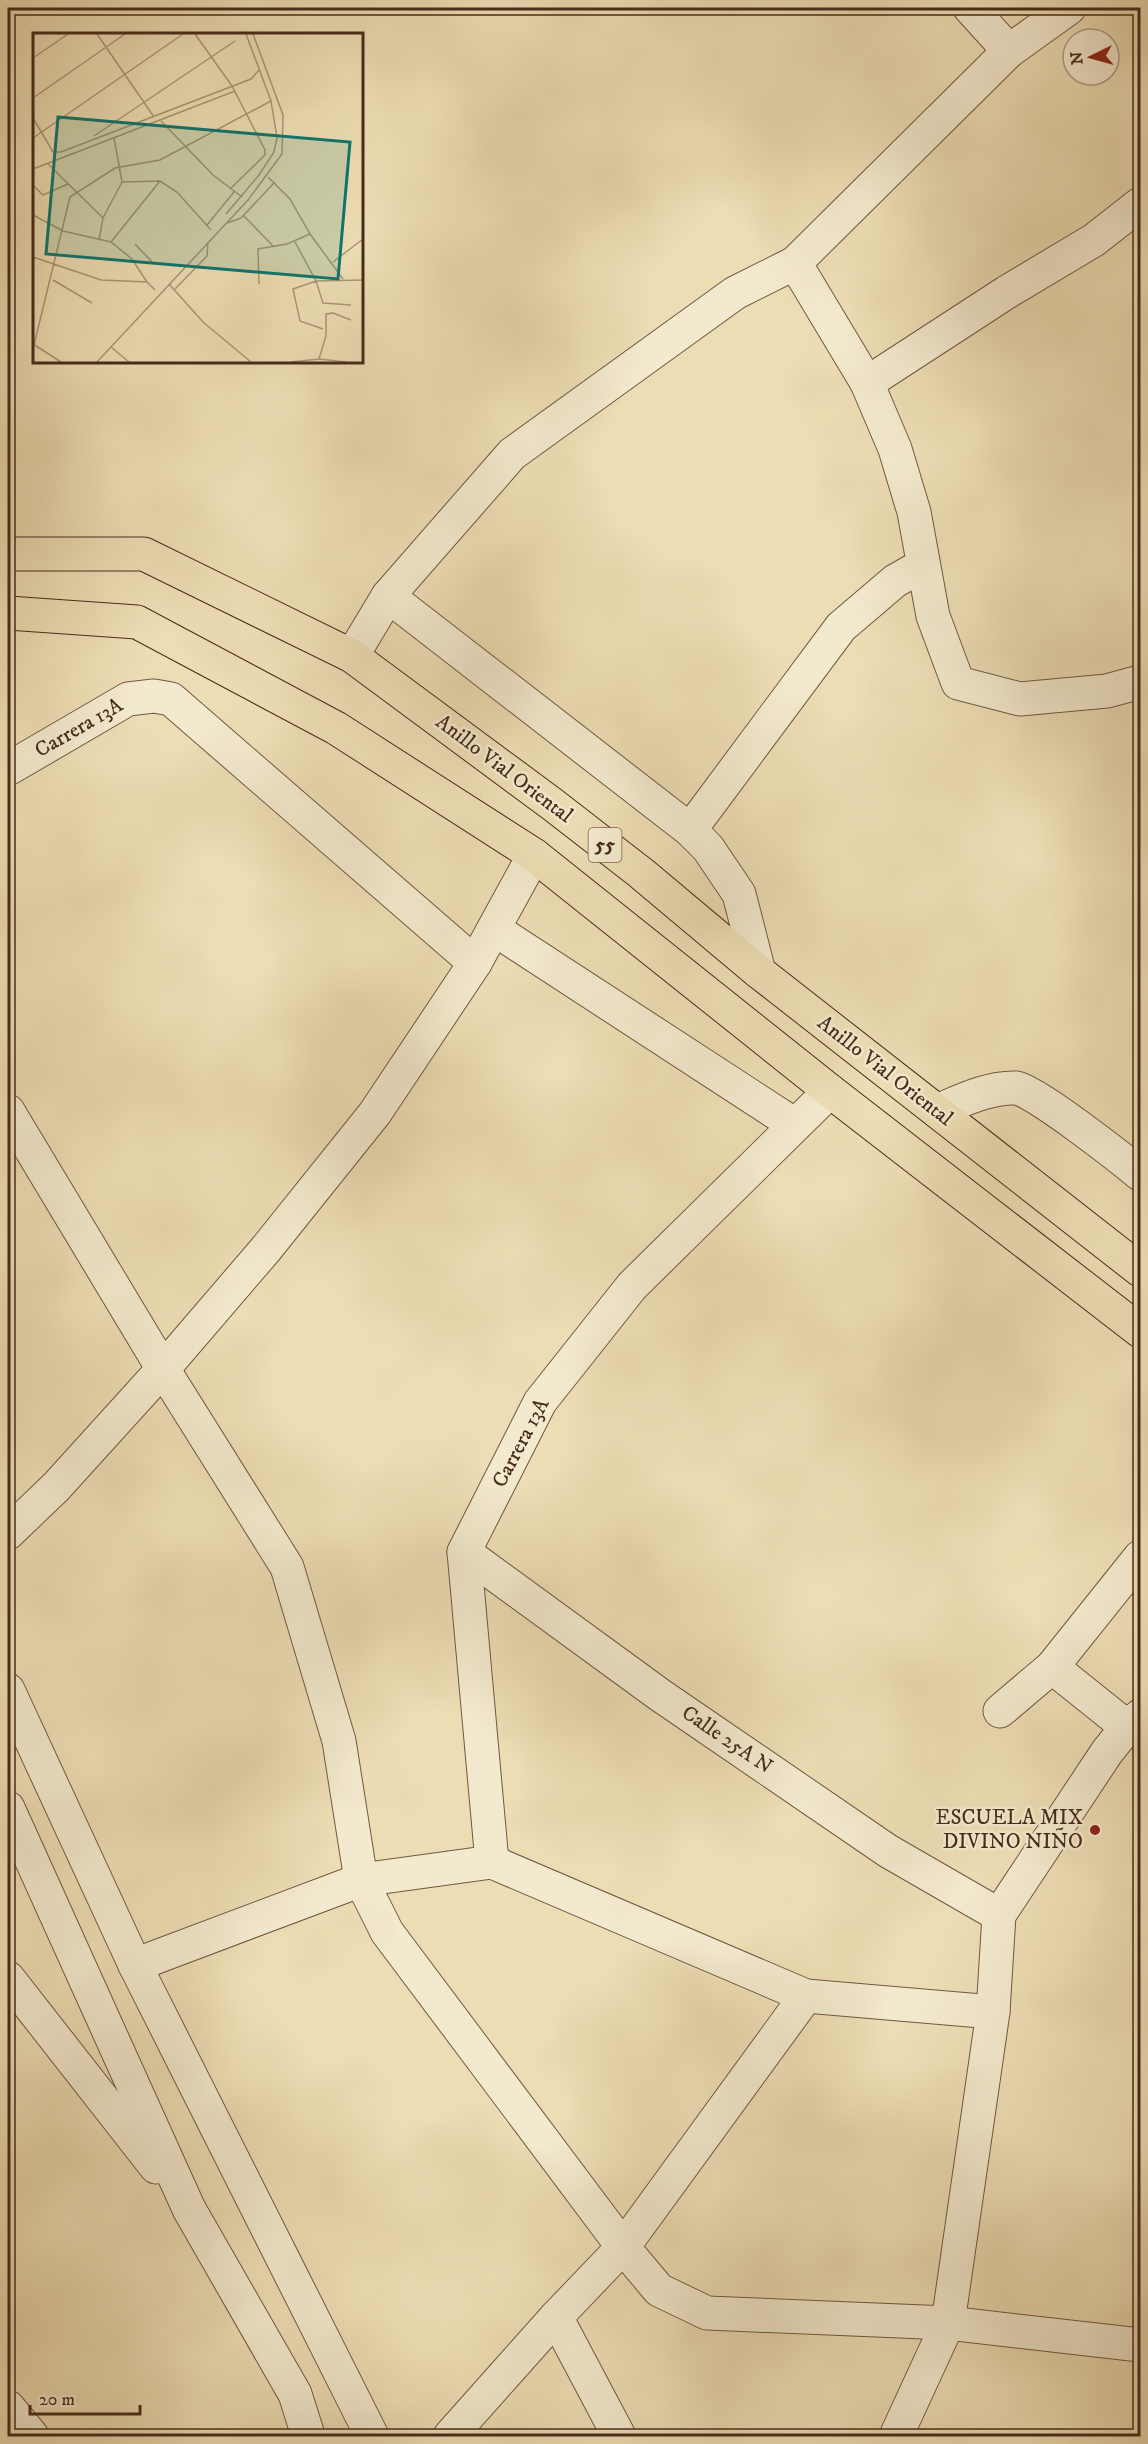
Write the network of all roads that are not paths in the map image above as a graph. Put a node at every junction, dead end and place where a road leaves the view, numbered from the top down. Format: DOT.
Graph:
graph roads {
  1 [pos="970,8"];
  2 [pos="1070,8"];
  3 [pos="1009,51"];
  4 [pos="1140,204"];
  5 [pos="795,263"];
  6 [pos="867,383"];
  7 [pos="8,554"];
  8 [pos="923,565"];
  9 [pos="388,596"];
  10 [pos="8,614"];
  11 [pos="352,656"];
  12 [pos="1140,682"];
  13 [pos="8,769"];
  14 [pos="690,830"];
  15 [pos="534,855"];
  16 [pos="494,928"];
  17 [pos="476,963"];
  18 [pos="759,972"];
  19 [pos="830,1091"];
  20 [pos="8,1111"];
  21 [pos="937,1111"];
  22 [pos="795,1125"];
  23 [pos="1140,1174"];
  24 [pos="1140,1270"];
  25 [pos="1140,1331"];
  26 [pos="163,1369"];
  27 [pos="8,1533"];
  28 [pos="464,1552"];
  29 [pos="1140,1557"];
  30 [pos="1052,1667"];
  31 [pos="8,1690"];
  32 [pos="1000,1712"];
  33 [pos="1134,1722"];
  34 [pos="8,1808"];
  35 [pos="492,1862"];
  36 [pos="361,1880"];
  37 [pos="999,1915"];
  38 [pos="135,1965"];
  39 [pos="8,1977"];
  40 [pos="806,1996"];
  41 [pos="993,2012"];
  42 [pos="189,2209"];
  43 [pos="623,2247"];
  44 [pos="556,2317"];
  45 [pos="948,2323"];
  46 [pos="1140,2345"];
  47 [pos="8,2407"];
  48 [pos="32,2436"];
  49 [pos="306,2436"];
  50 [pos="372,2436"];
  51 [pos="450,2436"];
  52 [pos="619,2436"];
  53 [pos="896,2436"];
  1 -- 3 [label="street"];
  2 -- 3 [label="street"];
  3 -- 5 [label="street"];
  4 -- 6 [label="street"];
  5 -- 6 [label="street"];
  5 -- 9 [label="street"];
  6 -- 8 [label="street"];
  7 -- 11 [label="highway, Anillo Vial Oriental / 55"];
  8 -- 12 [label="street"];
  8 -- 14 [label="street"];
  9 -- 11 [label="street"];
  9 -- 14 [label="street"];
  10 -- 15 [label="highway, 55"];
  11 -- 18 [label="highway, Anillo Vial Oriental / 55"];
  13 -- 17 [label="street, Carrera 13A"];
  14 -- 18 [label="street"];
  15 -- 16 [label="street"];
  15 -- 19 [label="highway, 55"];
  16 -- 17 [label="street"];
  16 -- 22 [label="street"];
  17 -- 26 [label="street"];
  18 -- 21 [label="highway, Anillo Vial Oriental / 55"];
  19 -- 22 [label="street, Carrera 13A"];
  19 -- 25 [label="highway, 55"];
  20 -- 26 [label="street"];
  21 -- 23 [label="street"];
  21 -- 24 [label="highway, Anillo Vial Oriental / 55"];
  22 -- 28 [label="street, Carrera 13A"];
  26 -- 27 [label="street"];
  26 -- 36 [label="street"];
  28 -- 35 [label="street"];
  28 -- 37 [label="street, Calle 25A N"];
  29 -- 30 [label="street"];
  30 -- 32 [label="street"];
  30 -- 33 [label="street"];
  31 -- 38 [label="street"];
  33 -- 37 [label="street"];
  34 -- 42 [label="street"];
  35 -- 36 [label="street"];
  35 -- 40 [label="street"];
  36 -- 38 [label="street"];
  36 -- 43 [label="street"];
  37 -- 41 [label="street"];
  38 -- 50 [label="street"];
  39 -- 42 [label="street"];
  40 -- 41 [label="street"];
  40 -- 43 [label="street"];
  41 -- 45 [label="street"];
  42 -- 49 [label="street"];
  43 -- 44 [label="street"];
  43 -- 45 [label="street"];
  44 -- 51 [label="street"];
  44 -- 52 [label="street"];
  45 -- 46 [label="street"];
  45 -- 53 [label="street"];
  47 -- 48 [label="street"];
}
